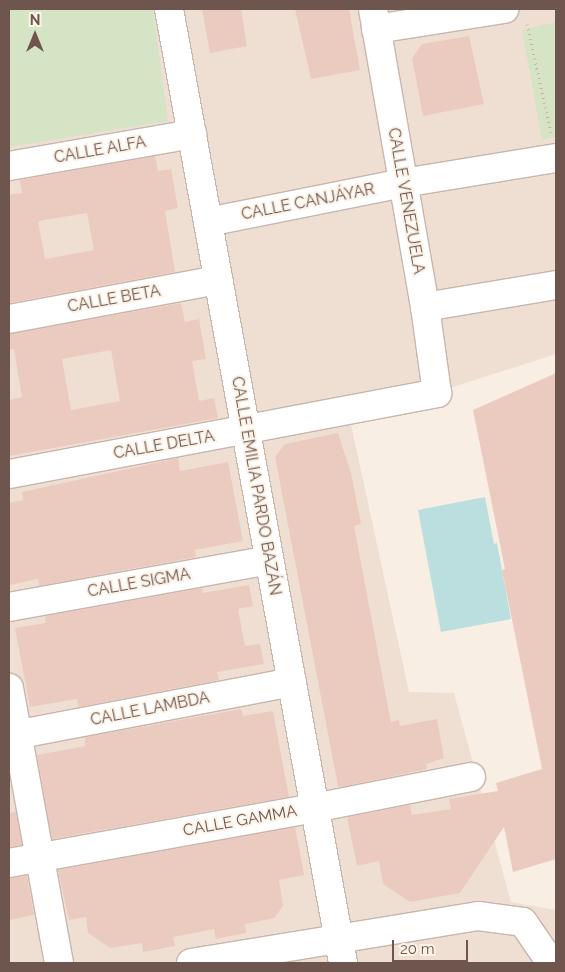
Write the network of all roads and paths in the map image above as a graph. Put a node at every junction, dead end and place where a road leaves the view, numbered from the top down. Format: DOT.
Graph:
graph roads {
  1 [pos="169,9"];
  2 [pos="515,14"];
  3 [pos="375,19"];
  4 [pos="192,134"];
  5 [pos="554,147"];
  6 [pos="9,166"];
  7 [pos="403,183"];
  8 [pos="208,222"];
  9 [pos="218,280"];
  10 [pos="556,285"];
  11 [pos="425,307"];
  12 [pos="9,319"];
  13 [pos="437,393"];
  14 [pos="246,430"];
  15 [pos="9,474"];
  16 [pos="269,560"];
  17 [pos="9,607"];
  18 [pos="292,682"];
  19 [pos="9,688"];
  20 [pos="13,735"];
  21 [pos="471,777"];
  22 [pos="314,808"];
  23 [pos="40,857"];
  24 [pos="9,863"];
  25 [pos="340,951"];
  26 [pos="59,963"];
  27 [pos="191,963"];
  28 [pos="550,963"];
  1 -- 4 [label="street, CALLE EMILIA PARDO BAZÁN"];
  2 -- 3 [label="street"];
  2 -- 5 [label="path"];
  3 -- 7 [label="street, CALLE VENEZUELA"];
  4 -- 6 [label="street, CALLE ALFA"];
  4 -- 8 [label="street, CALLE EMILIA PARDO BAZÁN"];
  5 -- 7 [label="street, CALLE CANJÁYAR"];
  7 -- 8 [label="street, CALLE CANJÁYAR"];
  7 -- 11 [label="street, CALLE VENEZUELA"];
  8 -- 9 [label="street, CALLE EMILIA PARDO BAZÁN"];
  9 -- 12 [label="street, CALLE BETA"];
  9 -- 14 [label="street, CALLE EMILIA PARDO BAZÁN"];
  10 -- 11 [label="street"];
  11 -- 13 [label="street, CALLE VENEZUELA"];
  13 -- 14 [label="street, CALLE DELTA"];
  14 -- 15 [label="street, CALLE DELTA"];
  14 -- 16 [label="street, CALLE EMILIA PARDO BAZÁN"];
  16 -- 17 [label="street, CALLE SIGMA"];
  16 -- 18 [label="street, CALLE EMILIA PARDO BAZÁN"];
  18 -- 20 [label="street, CALLE LAMBDA"];
  18 -- 22 [label="street, CALLE EMILIA PARDO BAZÁN"];
  19 -- 20 [label="street"];
  20 -- 23 [label="street"];
  21 -- 22 [label="street, CALLE GAMMA"];
  22 -- 23 [label="street, CALLE GAMMA"];
  22 -- 25 [label="street, CALLE EMILIA PARDO BAZÁN"];
  23 -- 24 [label="street, CALLE GAMMA"];
  23 -- 26 [label="street"];
  25 -- 27 [label="street"];
  25 -- 28 [label="street"];
}
